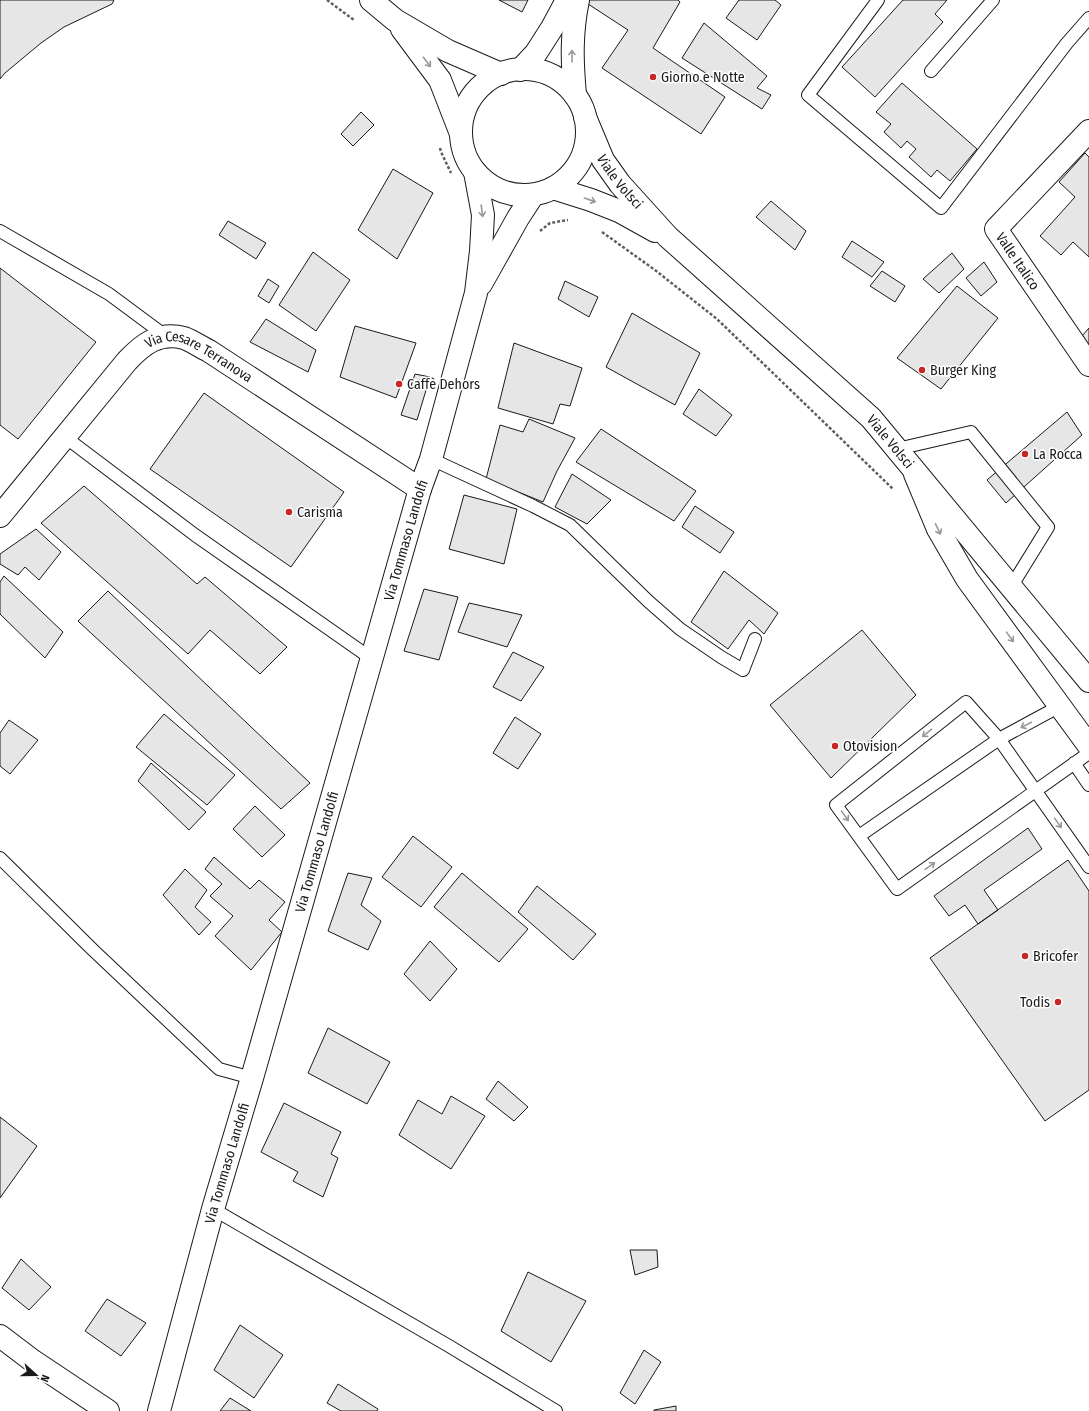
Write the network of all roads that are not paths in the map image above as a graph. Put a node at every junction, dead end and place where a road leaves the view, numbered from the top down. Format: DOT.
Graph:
graph roads {
  1 [pos="371,0"];
  2 [pos="567,0"];
  3 [pos="578,0"];
  4 [pos="878,0"];
  5 [pos="993,0"];
  6 [pos="1089,18"];
  7 [pos="395,20"];
  8 [pos="931,71"];
  9 [pos="510,72"];
  10 [pos="575,95"];
  11 [pos="585,117"];
  12 [pos="1089,131"];
  13 [pos="461,134"];
  14 [pos="475,172"];
  15 [pos="553,188"];
  16 [pos="532,195"];
  17 [pos="0,231"];
  18 [pos="668,238"];
  19 [pos="476,294"];
  20 [pos="168,337"];
  21 [pos="1089,365"];
  22 [pos="65,437"];
  23 [pos="897,449"];
  24 [pos="431,459"];
  25 [pos="912,467"];
  26 [pos="420,489"];
  27 [pos="0,516"];
  28 [pos="1011,587"];
  29 [pos="756,639"];
  30 [pos="372,659"];
  31 [pos="1087,678"];
  32 [pos="1060,706"];
  33 [pos="999,739"];
  34 [pos="1089,746"];
  35 [pos="1089,753"];
  36 [pos="1074,763"];
  37 [pos="1089,785"];
  38 [pos="1035,791"];
  39 [pos="859,836"];
  40 [pos="0,858"];
  41 [pos="1089,867"];
  42 [pos="252,1078"];
  43 [pos="214,1209"];
  44 [pos="0,1336"];
  45 [pos="0,1344"];
  46 [pos="33,1361"];
  47 [pos="108,1411"];
  48 [pos="159,1411"];
  49 [pos="556,1411"];
  1 -- 7 [label="street, Viale Volsci"];
  2 -- 9 [label="street"];
  10 -- 3 [label="street, one-way"];
  4 -- 6 [label="lane"];
  5 -- 8 [label="lane"];
  7 -- 9 [label="street, Viale Volsci"];
  7 -- 13 [label="street, Viale Volsci, one-way"];
  9 -- 10 [label="street, Viale Volsci"];
  9 -- 13 [label="street, Viale Volsci"];
  10 -- 11 [label="street, Viale Volsci"];
  11 -- 15 [label="street, Viale Volsci"];
  11 -- 18 [label="street, Viale Volsci"];
  12 -- 21 [label="street, Valle Italico"];
  13 -- 14 [label="street, Viale Volsci"];
  14 -- 16 [label="street, Viale Volsci"];
  14 -- 19 [label="street, Via Tommaso Landolfi, one-way"];
  15 -- 16 [label="street, Viale Volsci"];
  15 -- 18 [label="street, Viale Volsci, one-way"];
  16 -- 19 [label="street, Via Tommaso Landolfi"];
  17 -- 20 [label="lane"];
  18 -- 23 [label="street, Viale Volsci"];
  19 -- 24 [label="street, Via Tommaso Landolfi"];
  20 -- 22 [label="street, Via Cesare Terranova"];
  20 -- 26 [label="street, Via Cesare Terranova"];
  22 -- 27 [label="street, Via Cesare Terranova"];
  22 -- 30 [label="lane"];
  23 -- 25 [label="street, Viale Volsci"];
  23 -- 28 [label="lane"];
  24 -- 26 [label="street, Via Tommaso Landolfi"];
  24 -- 29 [label="lane"];
  25 -- 28 [label="street, Viale Volsci"];
  25 -- 32 [label="street, one-way"];
  26 -- 30 [label="street, Via Tommaso Landolfi"];
  28 -- 31 [label="street, Viale Volsci"];
  30 -- 42 [label="street, Via Tommaso Landolfi"];
  32 -- 33 [label="lane, one-way"];
  32 -- 34 [label="street"];
  33 -- 38 [label="lane"];
  33 -- 39 [label="lane"];
  33 -- 39 [label="lane, one-way"];
  35 -- 36 [label="lane"];
  36 -- 37 [label="lane"];
  36 -- 38 [label="lane"];
  39 -- 38 [label="lane, one-way"];
  38 -- 41 [label="lane, one-way"];
  40 -- 42 [label="lane"];
  42 -- 43 [label="street, Via Tommaso Landolfi"];
  43 -- 48 [label="street, Via Tommaso Landolfi"];
  43 -- 49 [label="lane"];
  44 -- 46 [label="street"];
  45 -- 46 [label="street"];
  46 -- 47 [label="street"];
}
